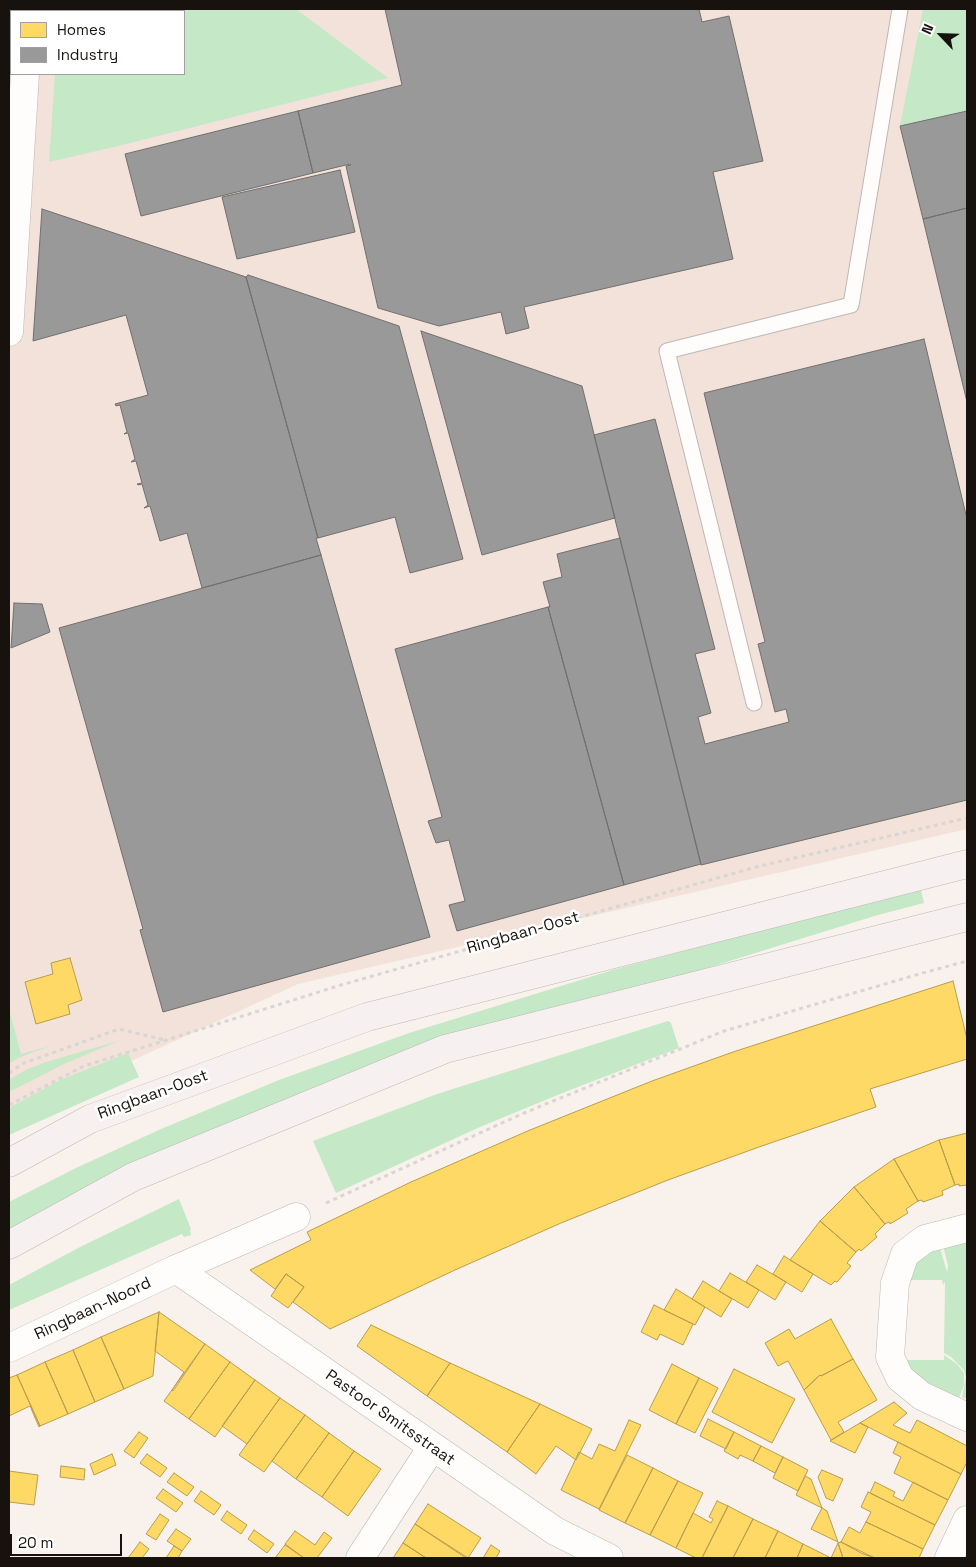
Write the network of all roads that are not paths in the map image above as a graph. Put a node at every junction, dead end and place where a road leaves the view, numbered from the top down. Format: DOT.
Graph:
graph roads {
  1 [pos="900,9"];
  2 [pos="25,75"];
  3 [pos="9,332"];
  4 [pos="754,703"];
  5 [pos="967,864"];
  6 [pos="966,924"];
  7 [pos="9,1163"];
  8 [pos="296,1217"];
  9 [pos="967,1228"];
  10 [pos="9,1245"];
  11 [pos="176,1270"];
  12 [pos="9,1348"];
  13 [pos="967,1417"];
  14 [pos="432,1447"];
  15 [pos="967,1520"];
  16 [pos="360,1558"];
  17 [pos="610,1558"];
  18 [pos="949,1558"];
  1 -- 4 [label="lane"];
  2 -- 3 [label="street"];
  5 -- 7 [label="main road, Ringbaan-Oost"];
  6 -- 10 [label="main road"];
  8 -- 11 [label="street"];
  9 -- 13 [label="street"];
  11 -- 12 [label="street, Ringbaan-Noord"];
  11 -- 14 [label="street, Pastoor Smitsstraat"];
  14 -- 16 [label="street"];
  14 -- 17 [label="street, Pastoor Smitsstraat"];
  15 -- 18 [label="street"];
}
